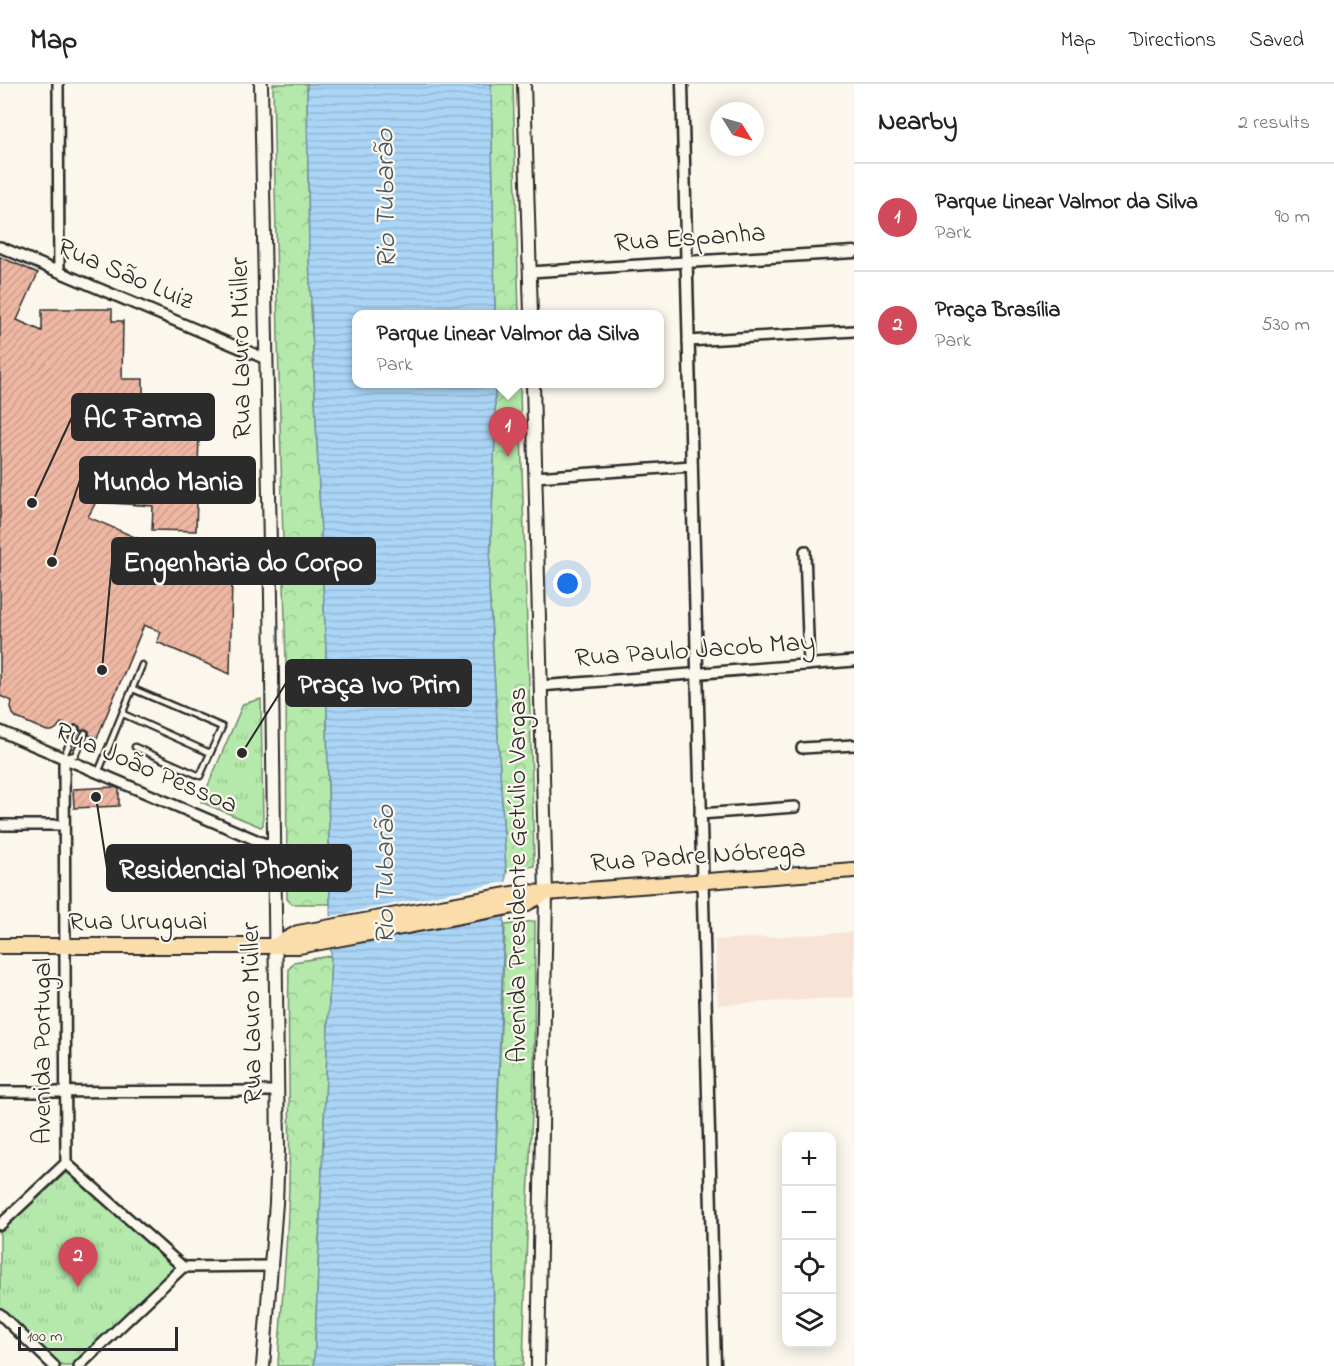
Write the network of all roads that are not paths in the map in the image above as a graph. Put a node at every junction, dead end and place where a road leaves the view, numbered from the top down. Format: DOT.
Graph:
graph roads {
  1 [pos="58,84"];
  2 [pos="261,84"];
  3 [pos="524,84"];
  4 [pos="682,84"];
  5 [pos="0,247"];
  6 [pos="854,252"];
  7 [pos="686,262"];
  8 [pos="59,272"];
  9 [pos="530,272"];
  10 [pos="531,310"];
  11 [pos="854,331"];
  12 [pos="688,342"];
  13 [pos="266,359"];
  14 [pos="533,388"];
  15 [pos="692,466"];
  16 [pos="535,477"];
  17 [pos="805,551"];
  18 [pos="854,661"];
  19 [pos="142,665"];
  20 [pos="809,665"];
  21 [pos="697,674"];
  22 [pos="540,686"];
  23 [pos="133,689"];
  24 [pos="123,714"];
  25 [pos="76,729"];
  26 [pos="0,731"];
  27 [pos="85,733"];
  28 [pos="854,745"];
  29 [pos="135,747"];
  30 [pos="802,748"];
  31 [pos="210,753"];
  32 [pos="64,758"];
  33 [pos="98,773"];
  34 [pos="795,807"];
  35 [pos="700,814"];
  36 [pos="0,825"];
  37 [pos="64,825"];
  38 [pos="275,848"];
  39 [pos="854,870"];
  40 [pos="702,881"];
  41 [pos="546,893"];
  42 [pos="299,940"];
  43 [pos="276,945"];
  44 [pos="0,946"];
  45 [pos="65,946"];
  46 [pos="65,1091"];
  47 [pos="278,1091"];
  48 [pos="0,1092"];
  49 [pos="66,1163"];
  50 [pos="0,1225"];
  51 [pos="272,1266"];
  52 [pos="183,1267"];
  53 [pos="0,1314"];
  54 [pos="54,1366"];
  55 [pos="79,1366"];
  56 [pos="263,1366"];
  57 [pos="538,1366"];
  58 [pos="715,1366"];
  1 -- 8 [label="street"];
  2 -- 13 [label="main road, Rua Lauro Müller"];
  3 -- 9 [label="main road"];
  4 -- 7 [label="street"];
  5 -- 8 [label="street, Rua São Luiz"];
  6 -- 7 [label="street, Rua Espanha"];
  7 -- 9 [label="street, Rua Espanha"];
  7 -- 12 [label="street"];
  8 -- 13 [label="street, Rua São Luiz"];
  9 -- 10 [label="main road"];
  11 -- 12 [label="street"];
  12 -- 15 [label="street"];
  13 -- 38 [label="main road, Rua Lauro Müller"];
  14 -- 16 [label="main road, Avenida Presidente Getúlio Vargas"];
  15 -- 16 [label="street"];
  15 -- 21 [label="street"];
  16 -- 22 [label="main road, Avenida Presidente Getúlio Vargas"];
  17 -- 20 [label="street"];
  18 -- 20 [label="street, Rua Paulo Jacob May"];
  19 -- 23 [label="lane"];
  20 -- 21 [label="street, Rua Paulo Jacob May"];
  21 -- 22 [label="street, Rua Paulo Jacob May"];
  21 -- 35 [label="street"];
  22 -- 41 [label="main road, Avenida Presidente Getúlio Vargas"];
  23 -- 24 [label="lane"];
  23 -- 31 [label="lane"];
  24 -- 31 [label="lane"];
  24 -- 33 [label="lane"];
  25 -- 32 [label="lane"];
  26 -- 32 [label="street, Rua João Pessoa"];
  27 -- 32 [label="lane"];
  28 -- 30 [label="street"];
  29 -- 31 [label="lane"];
  32 -- 33 [label="street, Rua João Pessoa"];
  32 -- 37 [label="street, Avenida Portugal"];
  33 -- 38 [label="street, Rua João Pessoa"];
  34 -- 35 [label="street"];
  35 -- 40 [label="street"];
  36 -- 37 [label="street"];
  37 -- 45 [label="street, Avenida Portugal"];
  38 -- 43 [label="main road, Rua Lauro Müller"];
  39 -- 40 [label="main road, Rua Padre Nóbrega"];
  40 -- 41 [label="main road, Rua Padre Nóbrega"];
  40 -- 58 [label="street"];
  41 -- 42 [label="main road, Rua Padre Nóbrega"];
  41 -- 57 [label="main road, Avenida Presidente Getúlio Vargas"];
  42 -- 43 [label="main road, Rua Uruguai"];
  43 -- 45 [label="main road, Rua Uruguai"];
  43 -- 47 [label="main road, Rua Lauro Müller"];
  44 -- 45 [label="main road, Rua Uruguai"];
  45 -- 46 [label="street, Avenida Portugal"];
  46 -- 47 [label="street"];
  46 -- 48 [label="street"];
  46 -- 49 [label="street, Avenida Portugal"];
  47 -- 51 [label="main road, Rua Lauro Müller"];
  49 -- 50 [label="street"];
  49 -- 52 [label="street"];
  51 -- 52 [label="street"];
  51 -- 56 [label="main road, Rua Lauro Müller"];
  52 -- 55 [label="street"];
  53 -- 54 [label="street"];
}
